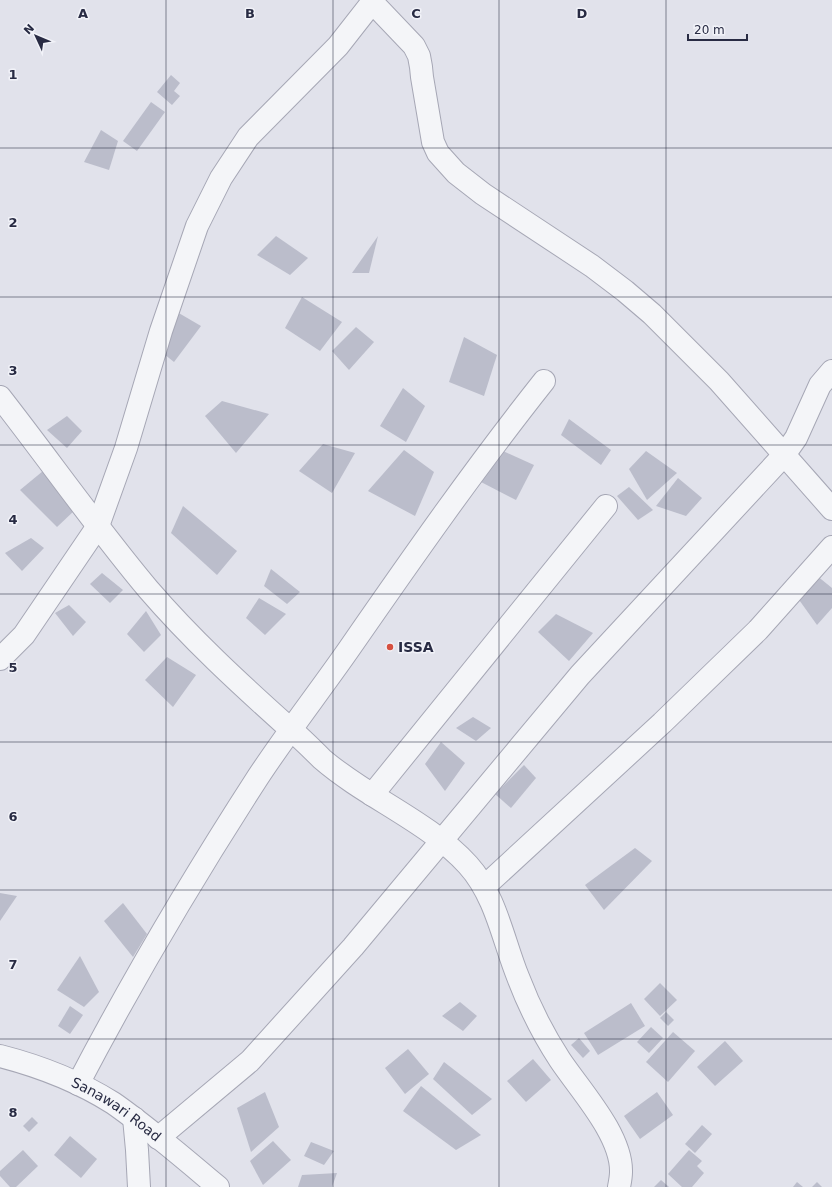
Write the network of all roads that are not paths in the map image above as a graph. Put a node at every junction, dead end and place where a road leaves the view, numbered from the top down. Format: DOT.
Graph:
graph roads {
  1 [pos="373,1"];
  2 [pos="832,371"];
  3 [pos="544,381"];
  4 [pos="0,397"];
  5 [pos="784,455"];
  6 [pos="606,506"];
  7 [pos="832,509"];
  8 [pos="98,526"];
  9 [pos="832,547"];
  10 [pos="0,660"];
  11 [pos="291,729"];
  12 [pos="372,795"];
  13 [pos="442,840"];
  14 [pos="485,886"];
  15 [pos="0,1056"];
  16 [pos="78,1084"];
  17 [pos="134,1118"];
  18 [pos="158,1138"];
  19 [pos="139,1187"];
  20 [pos="218,1187"];
  21 [pos="619,1187"];
  1 -- 5 [label="street"];
  1 -- 8 [label="street"];
  2 -- 5 [label="street"];
  3 -- 11 [label="street"];
  4 -- 8 [label="street"];
  5 -- 7 [label="street"];
  5 -- 13 [label="street"];
  6 -- 12 [label="street"];
  8 -- 10 [label="street"];
  8 -- 11 [label="street"];
  9 -- 14 [label="street"];
  11 -- 12 [label="street"];
  11 -- 16 [label="street"];
  12 -- 13 [label="street"];
  13 -- 14 [label="street"];
  13 -- 18 [label="street"];
  14 -- 21 [label="street"];
  15 -- 16 [label="street, Sanawari Road"];
  16 -- 17 [label="street, Sanawari Road"];
  17 -- 18 [label="street, Sanawari Road"];
  17 -- 19 [label="street"];
  18 -- 20 [label="street, Sanawari Road"];
}
